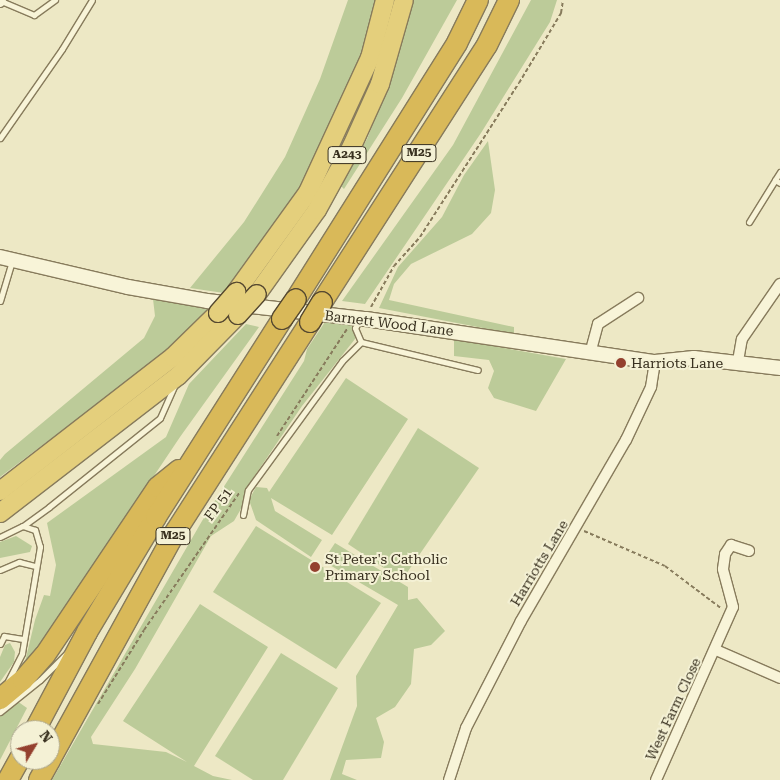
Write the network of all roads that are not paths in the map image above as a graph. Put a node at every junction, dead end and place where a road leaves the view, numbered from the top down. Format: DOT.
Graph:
graph roads {
  1 [pos="55,0"];
  2 [pos="92,0"];
  3 [pos="385,0"];
  4 [pos="404,0"];
  5 [pos="478,0"];
  6 [pos="509,0"];
  7 [pos="1,1"];
  8 [pos="0,138"];
  9 [pos="780,172"];
  10 [pos="778,182"];
  11 [pos="749,222"];
  12 [pos="6,258"];
  13 [pos="780,284"];
  14 [pos="638,298"];
  15 [pos="0,301"];
  16 [pos="360,318"];
  17 [pos="360,342"];
  18 [pos="591,350"];
  19 [pos="738,361"];
  20 [pos="655,362"];
  21 [pos="780,368"];
  22 [pos="478,370"];
  23 [pos="178,376"];
  24 [pos="191,461"];
  25 [pos="0,490"];
  26 [pos="0,513"];
  27 [pos="243,515"];
  28 [pos="23,526"];
  29 [pos="0,537"];
  30 [pos="749,551"];
  31 [pos="35,566"];
  32 [pos="0,570"];
  33 [pos="87,632"];
  34 [pos="22,639"];
  35 [pos="0,644"];
  36 [pos="716,650"];
  37 [pos="780,678"];
  38 [pos="0,691"];
  39 [pos="0,699"];
  40 [pos="0,712"];
  41 [pos="40,720"];
  42 [pos="60,742"];
  43 [pos="449,780"];
  44 [pos="656,780"];
  1 -- 7 [label="lane"];
  2 -- 8 [label="lane"];
  3 -- 25 [label="highway, A243, bridge"];
  4 -- 23 [label="highway, A243, bridge"];
  5 -- 24 [label="highway, M25, bridge"];
  6 -- 42 [label="highway, M25, bridge"];
  9 -- 10 [label="lane"];
  10 -- 11 [label="lane"];
  12 -- 15 [label="lane"];
  12 -- 16 [label="street, Barnett Wood Lane"];
  13 -- 19 [label="street"];
  14 -- 18 [label="street"];
  16 -- 17 [label="lane"];
  16 -- 18 [label="street, Barnett Wood Lane"];
  17 -- 22 [label="lane"];
  17 -- 27 [label="lane"];
  18 -- 20 [label="street, Barnett Wood Lane"];
  19 -- 20 [label="street, Barnett Wood Lane"];
  19 -- 21 [label="street, Barnett Wood Lane"];
  20 -- 43 [label="street, Harriotts Lane"];
  23 -- 26 [label="highway, A243"];
  23 -- 28 [label="lane"];
  24 -- 33 [label="highway, M25"];
  24 -- 39 [label="highway, M25"];
  28 -- 29 [label="lane"];
  28 -- 31 [label="lane"];
  30 -- 36 [label="street, West Farm Close"];
  31 -- 32 [label="lane"];
  31 -- 34 [label="lane"];
  33 -- 40 [label="lane"];
  33 -- 41 [label="highway, M25"];
  34 -- 35 [label="lane"];
  34 -- 38 [label="lane"];
  36 -- 37 [label="street, West Farm Close"];
  36 -- 44 [label="street, West Farm Close"];
}
